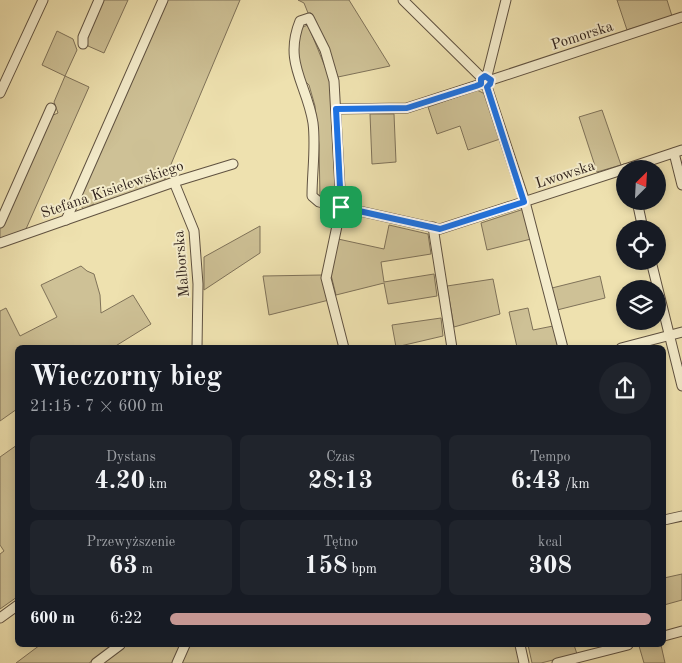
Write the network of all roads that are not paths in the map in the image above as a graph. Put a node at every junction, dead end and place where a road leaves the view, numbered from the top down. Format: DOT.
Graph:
graph roads {
  1 [pos="43,0"];
  2 [pos="99,0"];
  3 [pos="163,0"];
  4 [pos="404,0"];
  5 [pos="506,0"];
  6 [pos="682,17"];
  7 [pos="83,44"];
  8 [pos="486,81"];
  9 [pos="0,93"];
  10 [pos="50,108"];
  11 [pos="336,109"];
  12 [pos="678,151"];
  13 [pos="652,160"];
  14 [pos="233,164"];
  15 [pos="616,173"];
  16 [pos="174,182"];
  17 [pos="682,184"];
  18 [pos="524,202"];
  19 [pos="341,207"];
  20 [pos="66,220"];
  21 [pos="0,223"];
  22 [pos="433,227"];
  23 [pos="0,244"];
  24 [pos="653,270"];
  25 [pos="682,332"];
  26 [pos="670,335"];
  27 [pos="197,345"];
  28 [pos="343,345"];
  29 [pos="452,345"];
  30 [pos="562,345"];
  31 [pos="632,345"];
  32 [pos="682,386"];
  33 [pos="682,516"];
  34 [pos="666,520"];
  35 [pos="15,607"];
  36 [pos="0,618"];
  37 [pos="682,631"];
  38 [pos="666,635"];
  39 [pos="117,647"];
  40 [pos="184,647"];
  41 [pos="520,647"];
  42 [pos="620,647"];
  43 [pos="96,663"];
  44 [pos="177,663"];
  45 [pos="524,663"];
  46 [pos="557,663"];
  1 -- 9 [label="street"];
  2 -- 7 [label="street"];
  3 -- 20 [label="street"];
  4 -- 8 [label="street"];
  5 -- 8 [label="street"];
  6 -- 8 [label="street, Pomorska"];
  8 -- 11 [label="street, Pomorska"];
  8 -- 18 [label="street"];
  10 -- 21 [label="street"];
  11 -- 19 [label="street"];
  11 -- 19 [label="street, Lwowska"];
  12 -- 13 [label="street, Lwowska"];
  12 -- 17 [label="street"];
  14 -- 16 [label="street, Stefana Kisielewskiego"];
  15 -- 18 [label="street, Lwowska"];
  16 -- 20 [label="street, Stefana Kisielewskiego"];
  16 -- 27 [label="street, Malborska"];
  18 -- 22 [label="street, Lwowska"];
  18 -- 30 [label="street"];
  19 -- 22 [label="street, Lwowska"];
  19 -- 28 [label="street"];
  20 -- 23 [label="street, Stefana Kisielewskiego"];
  22 -- 29 [label="street"];
  24 -- 26 [label="street"];
  25 -- 26 [label="street"];
  26 -- 31 [label="street"];
  26 -- 32 [label="street"];
  33 -- 34 [label="street"];
  35 -- 36 [label="street"];
  37 -- 38 [label="street"];
  39 -- 43 [label="street"];
  40 -- 44 [label="street"];
  41 -- 45 [label="street"];
  42 -- 46 [label="street"];
}
